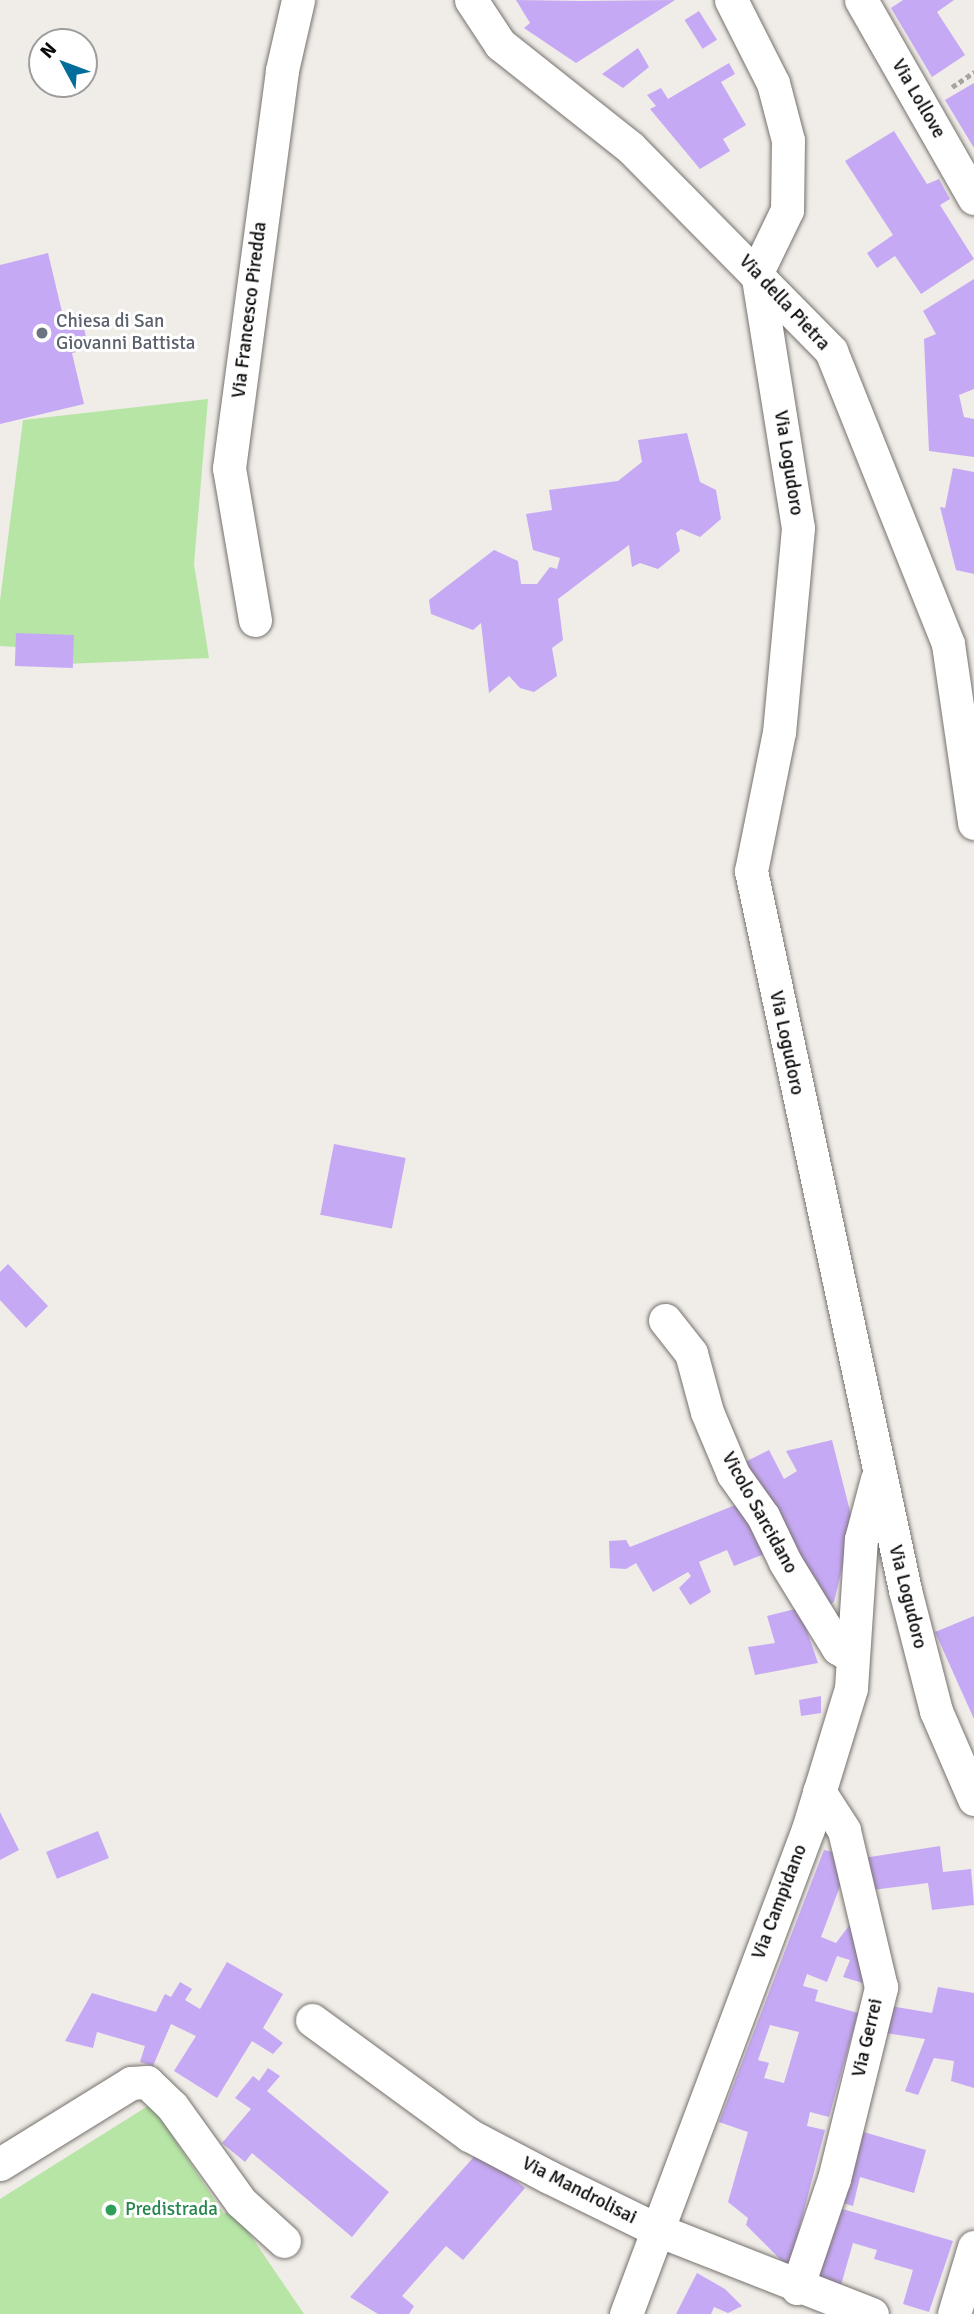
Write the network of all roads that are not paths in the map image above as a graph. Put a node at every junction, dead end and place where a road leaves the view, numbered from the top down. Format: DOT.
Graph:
graph roads {
  1 [pos="298,0"];
  2 [pos="471,0"];
  3 [pos="731,0"];
  4 [pos="861,0"];
  5 [pos="974,198"];
  6 [pos="757,272"];
  7 [pos="255,620"];
  8 [pos="974,647"];
  9 [pos="955,693"];
  10 [pos="974,823"];
  11 [pos="665,1320"];
  12 [pos="878,1477"];
  13 [pos="853,1657"];
  14 [pos="819,1791"];
  15 [pos="974,1799"];
  16 [pos="312,2020"];
  17 [pos="0,2164"];
  18 [pos="655,2229"];
  19 [pos="284,2241"];
  20 [pos="974,2247"];
  21 [pos="797,2288"];
  22 [pos="626,2314"];
  23 [pos="872,2314"];
  24 [pos="954,2314"];
  1 -- 7 [label="street, Via Francesco Piredda"];
  2 -- 6 [label="street, Via della Pietra"];
  3 -- 6 [label="street"];
  4 -- 5 [label="street, Via Lollove"];
  6 -- 9 [label="street, Via della Pietra"];
  6 -- 12 [label="street, Via Logudoro"];
  8 -- 9 [label="street"];
  9 -- 10 [label="street, Via della Pietra"];
  11 -- 13 [label="street, Vicolo Sarcidano"];
  12 -- 13 [label="street, Via Campidano"];
  12 -- 15 [label="street, Via Logudoro"];
  13 -- 14 [label="street, Via Campidano"];
  14 -- 18 [label="street, Via Campidano"];
  14 -- 21 [label="street, Via Gerrei"];
  16 -- 18 [label="street, Via Mandrolisai"];
  17 -- 19 [label="street"];
  18 -- 21 [label="street, Via Mandrolisai"];
  18 -- 22 [label="street, Via Campidano"];
  20 -- 24 [label="street"];
  21 -- 23 [label="street, Via Mandrolisai"];
}
